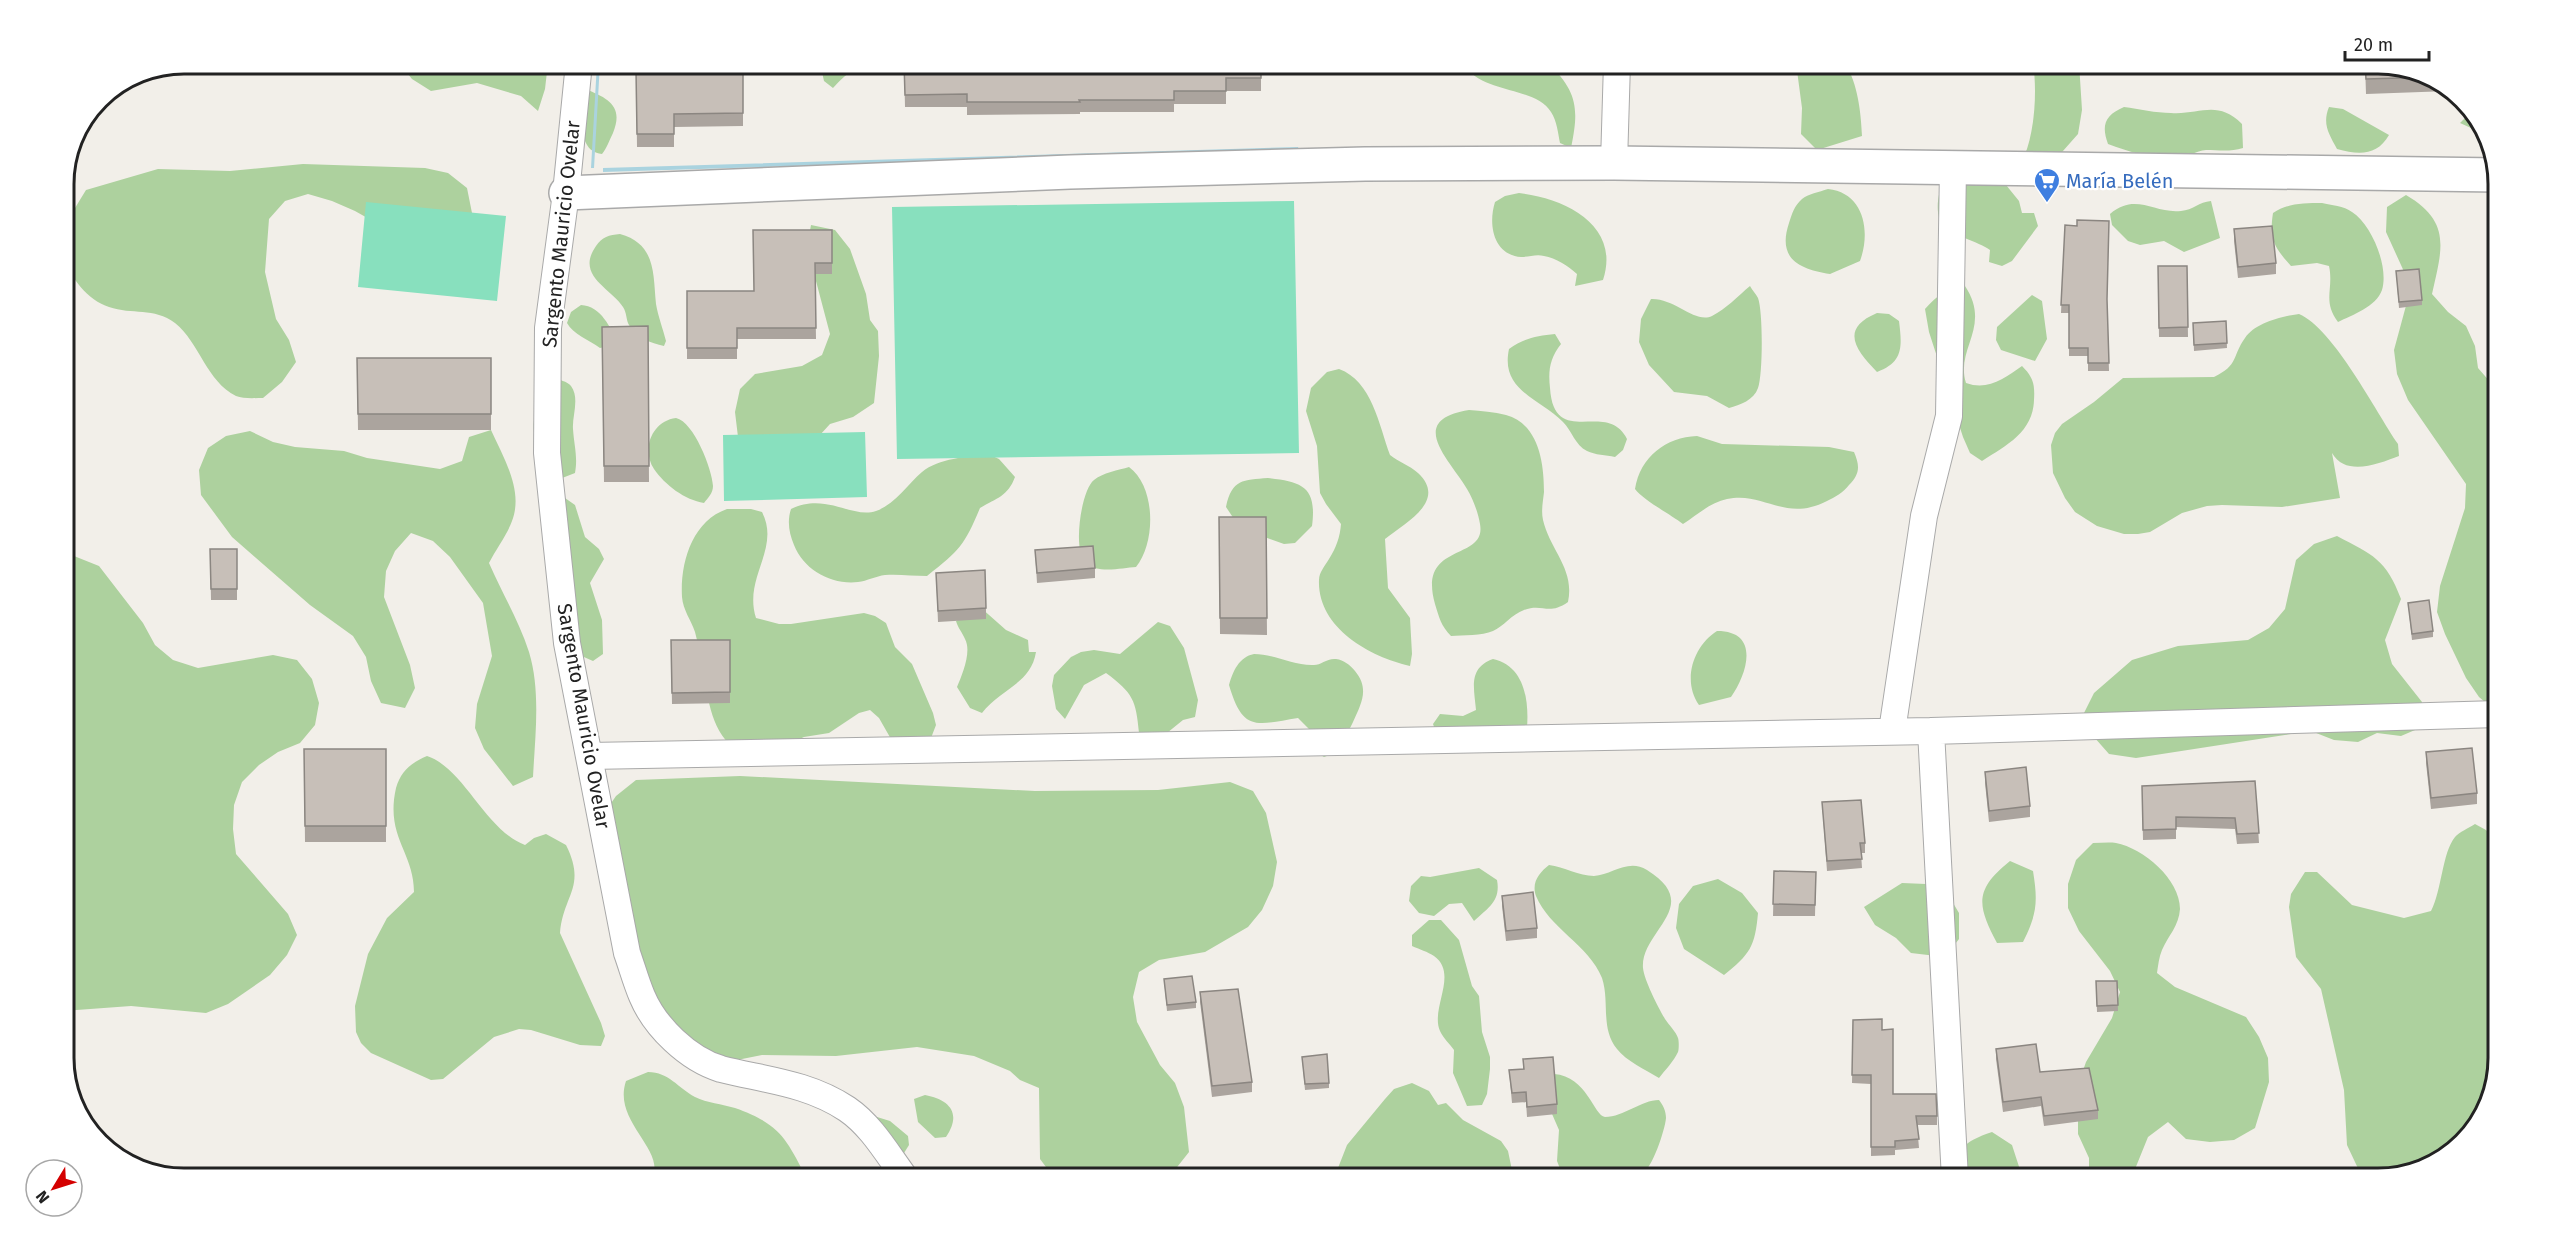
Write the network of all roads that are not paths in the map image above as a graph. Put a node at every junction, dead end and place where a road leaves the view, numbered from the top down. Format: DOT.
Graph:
graph roads {
  1 [pos="578,74"];
  2 [pos="1617,74"];
  3 [pos="1614,163"];
  4 [pos="1953,168"];
  5 [pos="2487,175"];
  6 [pos="566,193"];
  7 [pos="2488,714"];
  8 [pos="1892,731"];
  9 [pos="1931,731"];
  10 [pos="589,756"];
  11 [pos="898,1168"];
  12 [pos="1954,1168"];
  1 -- 6 [label="street, Sargento Mauricio Ovelar"];
  2 -- 3 [label="street"];
  3 -- 4 [label="street"];
  3 -- 6 [label="street"];
  4 -- 5 [label="street"];
  4 -- 8 [label="street"];
  6 -- 10 [label="street, Sargento Mauricio Ovelar"];
  7 -- 9 [label="street"];
  8 -- 9 [label="street"];
  8 -- 10 [label="street"];
  9 -- 12 [label="street"];
  10 -- 11 [label="street, Sargento Mauricio Ovelar"];
}
